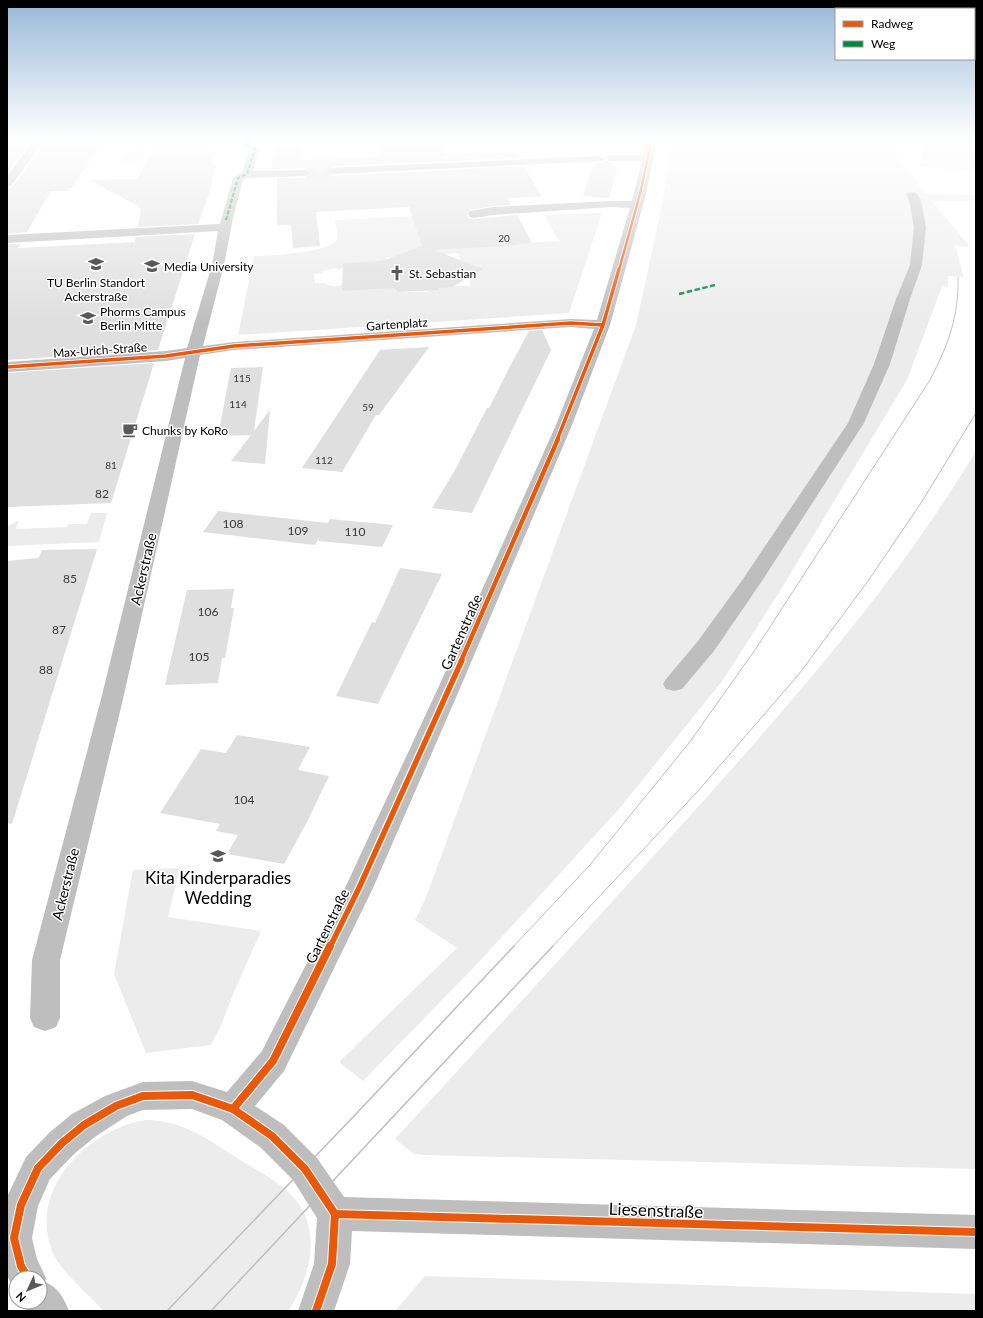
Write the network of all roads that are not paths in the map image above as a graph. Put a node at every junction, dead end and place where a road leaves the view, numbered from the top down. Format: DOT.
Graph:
graph roads {
  1 [pos="232,200"];
  2 [pos="638,200"];
  3 [pos="915,200"];
  4 [pos="637,205"];
  5 [pos="474,214"];
  6 [pos="225,227"];
  7 [pos="7,239"];
  8 [pos="603,325"];
  9 [pos="194,351"];
  10 [pos="7,367"];
  11 [pos="674,684"];
  12 [pos="45,1018"];
  13 [pos="233,1109"];
  14 [pos="14,1205"];
  15 [pos="335,1214"];
  16 [pos="976,1232"];
  17 [pos="23,1270"];
  18 [pos="316,1311"];
  1 -- 6 [label="street, Ackerstraße"];
  2 -- 4 [label="street, Gartenstraße"];
  3 -- 11 [label="street"];
  4 -- 5 [label="street"];
  4 -- 8 [label="street, Gartenstraße"];
  6 -- 7 [label="street"];
  6 -- 9 [label="street, Ackerstraße"];
  8 -- 9 [label="street, Gartenplatz"];
  8 -- 13 [label="street, Gartenstraße"];
  9 -- 10 [label="street, Max-Urich-Straße"];
  9 -- 12 [label="street, Ackerstraße"];
  13 -- 14 [label="street"];
  13 -- 15 [label="street"];
  14 -- 17 [label="street"];
  15 -- 16 [label="street, Liesenstraße"];
  15 -- 18 [label="street"];
}
